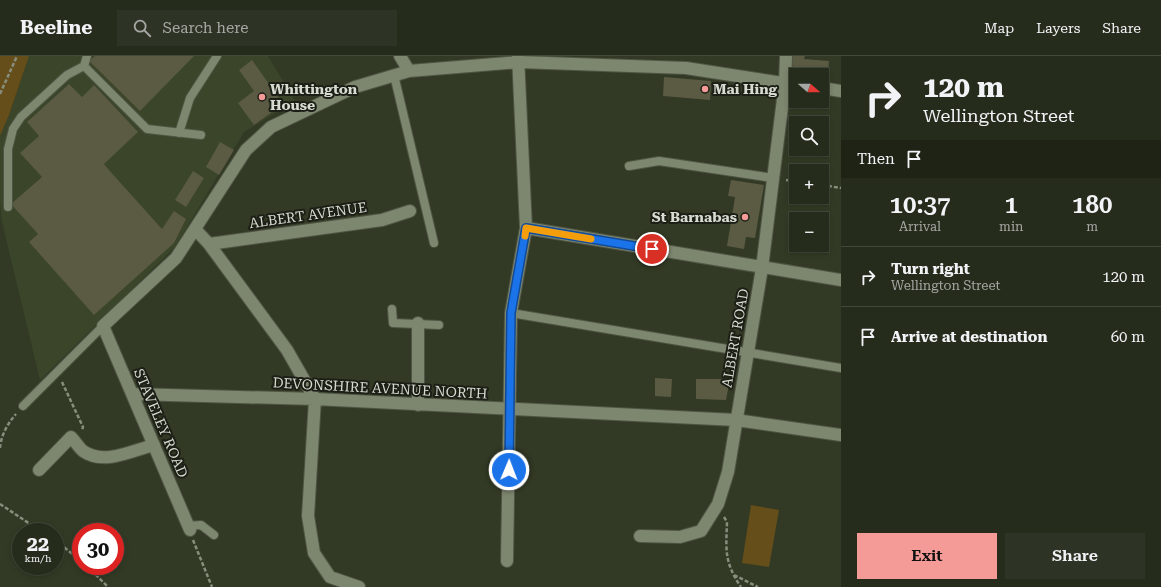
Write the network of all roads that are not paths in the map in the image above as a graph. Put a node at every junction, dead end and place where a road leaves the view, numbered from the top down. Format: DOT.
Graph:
graph roads {
  1 [pos="87,56"];
  2 [pos="217,56"];
  3 [pos="400,56"];
  4 [pos="786,56"];
  5 [pos="519,59"];
  6 [pos="84,66"];
  7 [pos="409,70"];
  8 [pos="394,75"];
  9 [pos="789,77"];
  10 [pos="789,84"];
  11 [pos="829,89"];
  12 [pos="789,90"];
  13 [pos="841,91"];
  14 [pos="180,133"];
  15 [pos="201,135"];
  16 [pos="629,166"];
  17 [pos="773,178"];
  18 [pos="8,207"];
  19 [pos="410,210"];
  20 [pos="526,228"];
  21 [pos="195,229"];
  22 [pos="434,243"];
  23 [pos="209,244"];
  24 [pos="762,268"];
  25 [pos="841,280"];
  26 [pos="392,309"];
  27 [pos="511,313"];
  28 [pos="418,323"];
  29 [pos="439,325"];
  30 [pos="103,326"];
  31 [pos="748,353"];
  32 [pos="841,368"];
  33 [pos="133,394"];
  34 [pos="315,399"];
  35 [pos="418,405"];
  36 [pos="23,406"];
  37 [pos="510,409"];
  38 [pos="736,420"];
  39 [pos="841,435"];
  40 [pos="154,445"];
  41 [pos="39,470"];
  42 [pos="188,528"];
  43 [pos="214,536"];
  44 [pos="640,536"];
  45 [pos="507,561"];
  46 [pos="359,587"];
  1 -- 6 [label="lane"];
  2 -- 14 [label="lane"];
  3 -- 7 [label="street"];
  4 -- 9 [label="street, ALBERT ROAD"];
  5 -- 7 [label="street"];
  5 -- 10 [label="street"];
  5 -- 20 [label="street"];
  6 -- 14 [label="lane"];
  6 -- 18 [label="lane"];
  7 -- 8 [label="street"];
  8 -- 21 [label="street"];
  8 -- 22 [label="lane"];
  11 -- 13 [label="street"];
  12 -- 17 [label="street, ALBERT ROAD"];
  14 -- 15 [label="lane"];
  16 -- 17 [label="lane"];
  17 -- 24 [label="street, ALBERT ROAD"];
  19 -- 23 [label="street, ALBERT AVENUE"];
  20 -- 24 [label="street"];
  20 -- 27 [label="street"];
  21 -- 23 [label="street"];
  21 -- 30 [label="street"];
  23 -- 34 [label="street"];
  24 -- 25 [label="street"];
  24 -- 31 [label="street, ALBERT ROAD"];
  26 -- 28 [label="lane"];
  27 -- 31 [label="lane"];
  27 -- 37 [label="street"];
  28 -- 29 [label="lane"];
  28 -- 35 [label="street"];
  30 -- 33 [label="street, STAVELEY ROAD"];
  30 -- 36 [label="lane"];
  31 -- 32 [label="lane"];
  31 -- 38 [label="street, ALBERT ROAD"];
  33 -- 34 [label="street, DEVONSHIRE AVENUE NORTH"];
  33 -- 40 [label="street, STAVELEY ROAD"];
  34 -- 35 [label="street, DEVONSHIRE AVENUE NORTH"];
  34 -- 46 [label="street"];
  35 -- 37 [label="street, DEVONSHIRE AVENUE NORTH"];
  37 -- 38 [label="street, DEVONSHIRE AVENUE NORTH"];
  37 -- 45 [label="street"];
  38 -- 39 [label="street, DEVONSHIRE AVENUE NORTH"];
  38 -- 44 [label="street, ALBERT ROAD"];
  40 -- 41 [label="street"];
  40 -- 42 [label="street, STAVELEY ROAD"];
  42 -- 43 [label="lane"];
}
